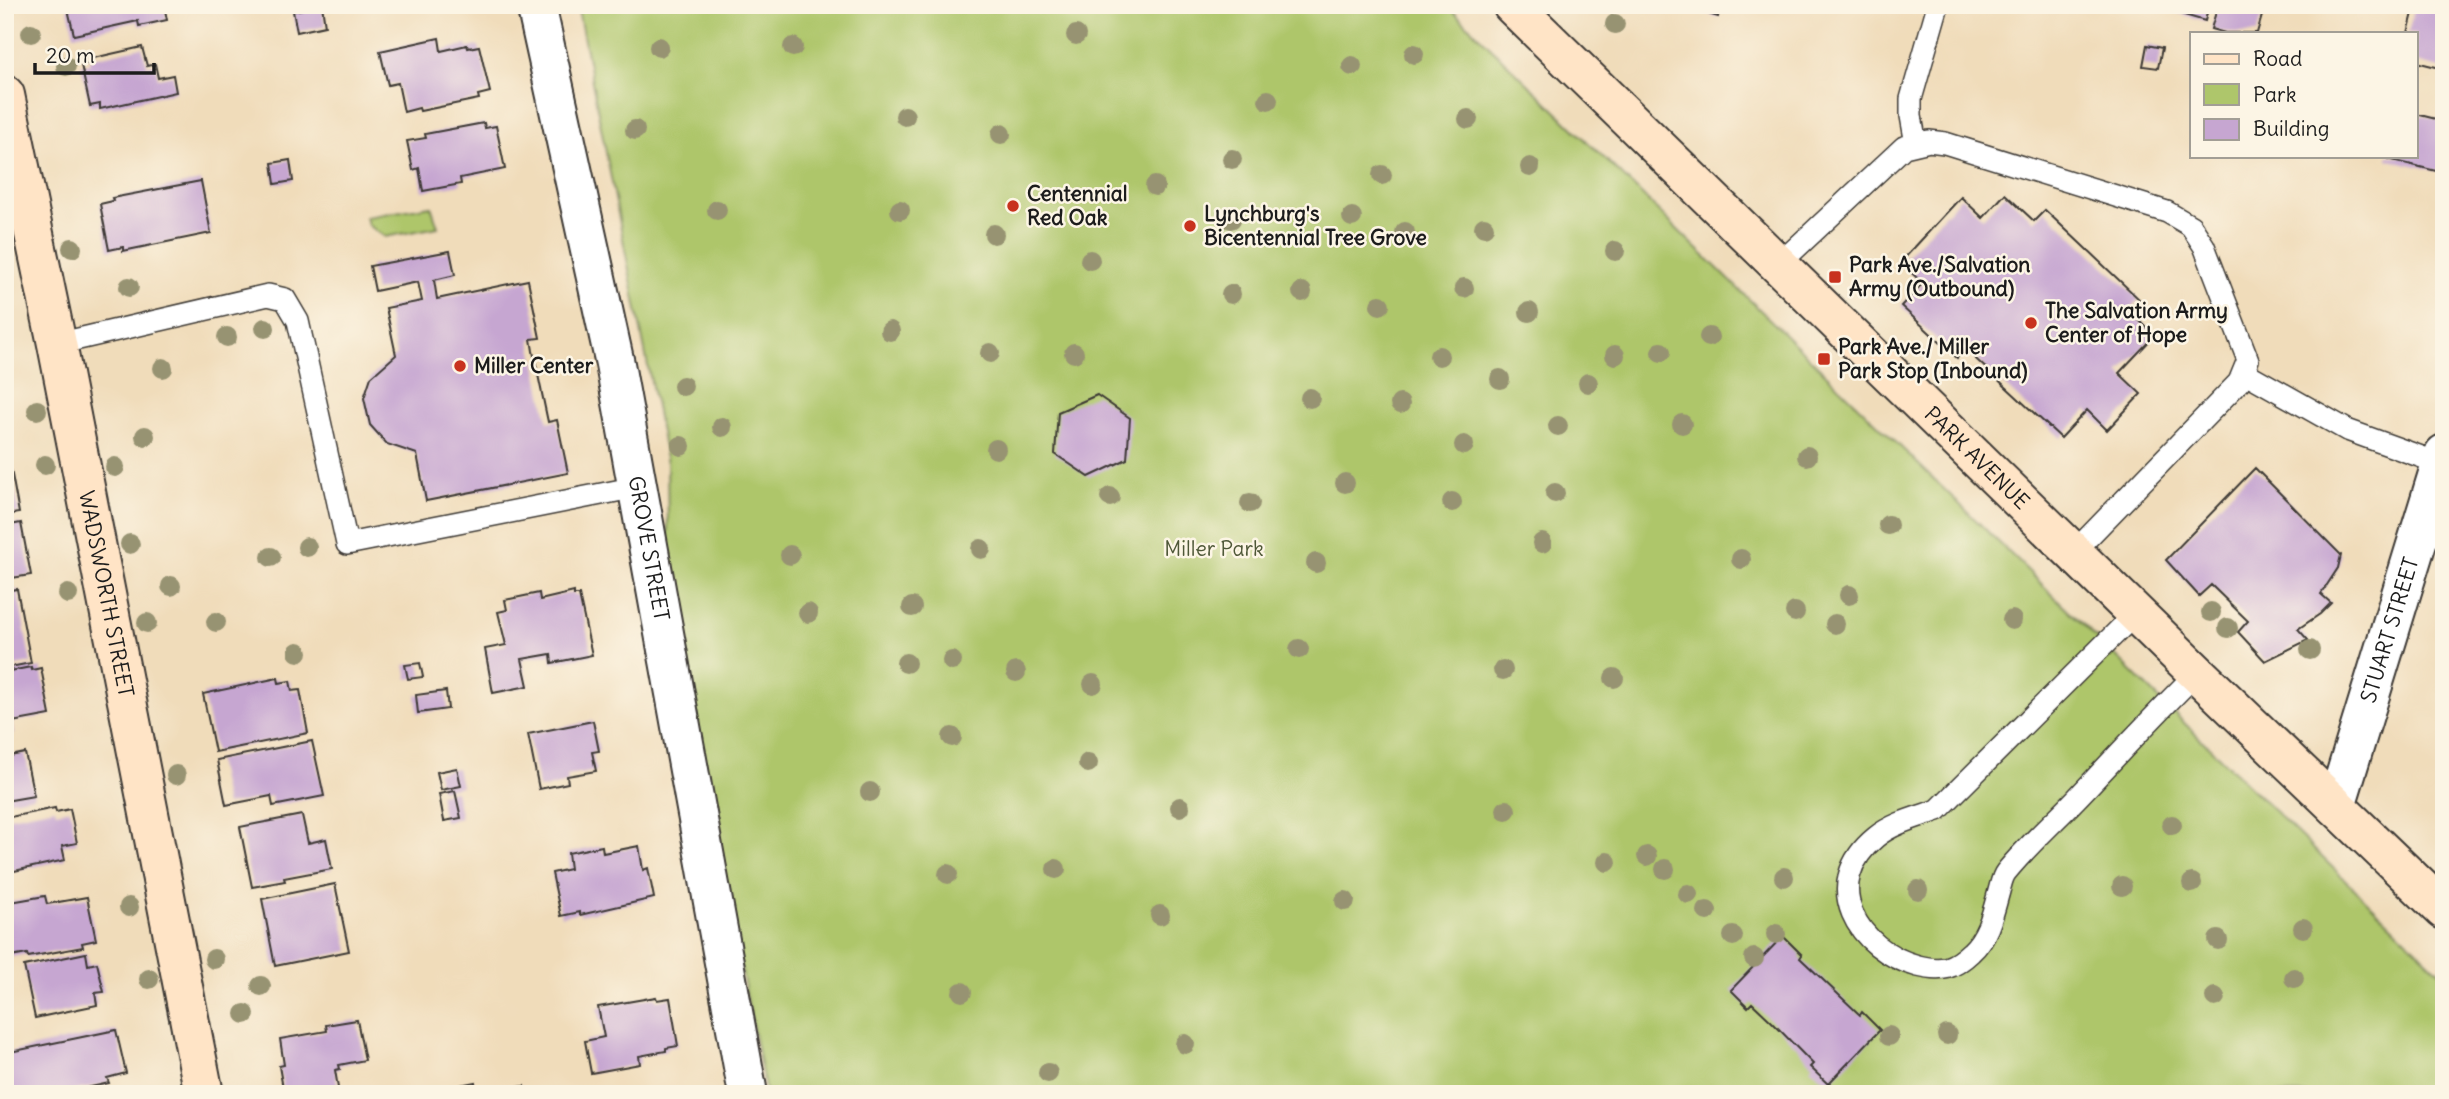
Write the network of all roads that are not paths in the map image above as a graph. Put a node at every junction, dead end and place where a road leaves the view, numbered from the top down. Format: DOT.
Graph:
graph roads {
  1 [pos="536,5"];
  2 [pos="1512,5"];
  3 [pos="1938,5"];
  4 [pos="5,95"];
  5 [pos="1916,144"];
  6 [pos="1778,265"];
  7 [pos="57,344"];
  8 [pos="2244,372"];
  9 [pos="2442,459"];
  10 [pos="637,488"];
  11 [pos="2073,553"];
  12 [pos="2136,614"];
  13 [pos="2197,673"];
  14 [pos="2336,806"];
  15 [pos="2444,911"];
  16 [pos="204,1094"];
  17 [pos="748,1094"];
  1 -- 10 [label="street, GROVE STREET"];
  2 -- 6 [label="main road, PARK AVENUE"];
  3 -- 5 [label="lane"];
  4 -- 7 [label="main road, WADSWORTH STREET"];
  5 -- 6 [label="lane"];
  5 -- 8 [label="lane"];
  6 -- 11 [label="main road, PARK AVENUE"];
  7 -- 10 [label="lane"];
  7 -- 16 [label="main road, WADSWORTH STREET"];
  8 -- 9 [label="lane"];
  8 -- 11 [label="lane"];
  9 -- 14 [label="street, STUART STREET"];
  10 -- 17 [label="street, GROVE STREET"];
  11 -- 12 [label="main road, PARK AVENUE"];
  12 -- 13 [label="main road, PARK AVENUE"];
  12 -- 13 [label="lane"];
  13 -- 14 [label="main road, PARK AVENUE"];
  14 -- 15 [label="main road, PARK AVENUE"];
}
